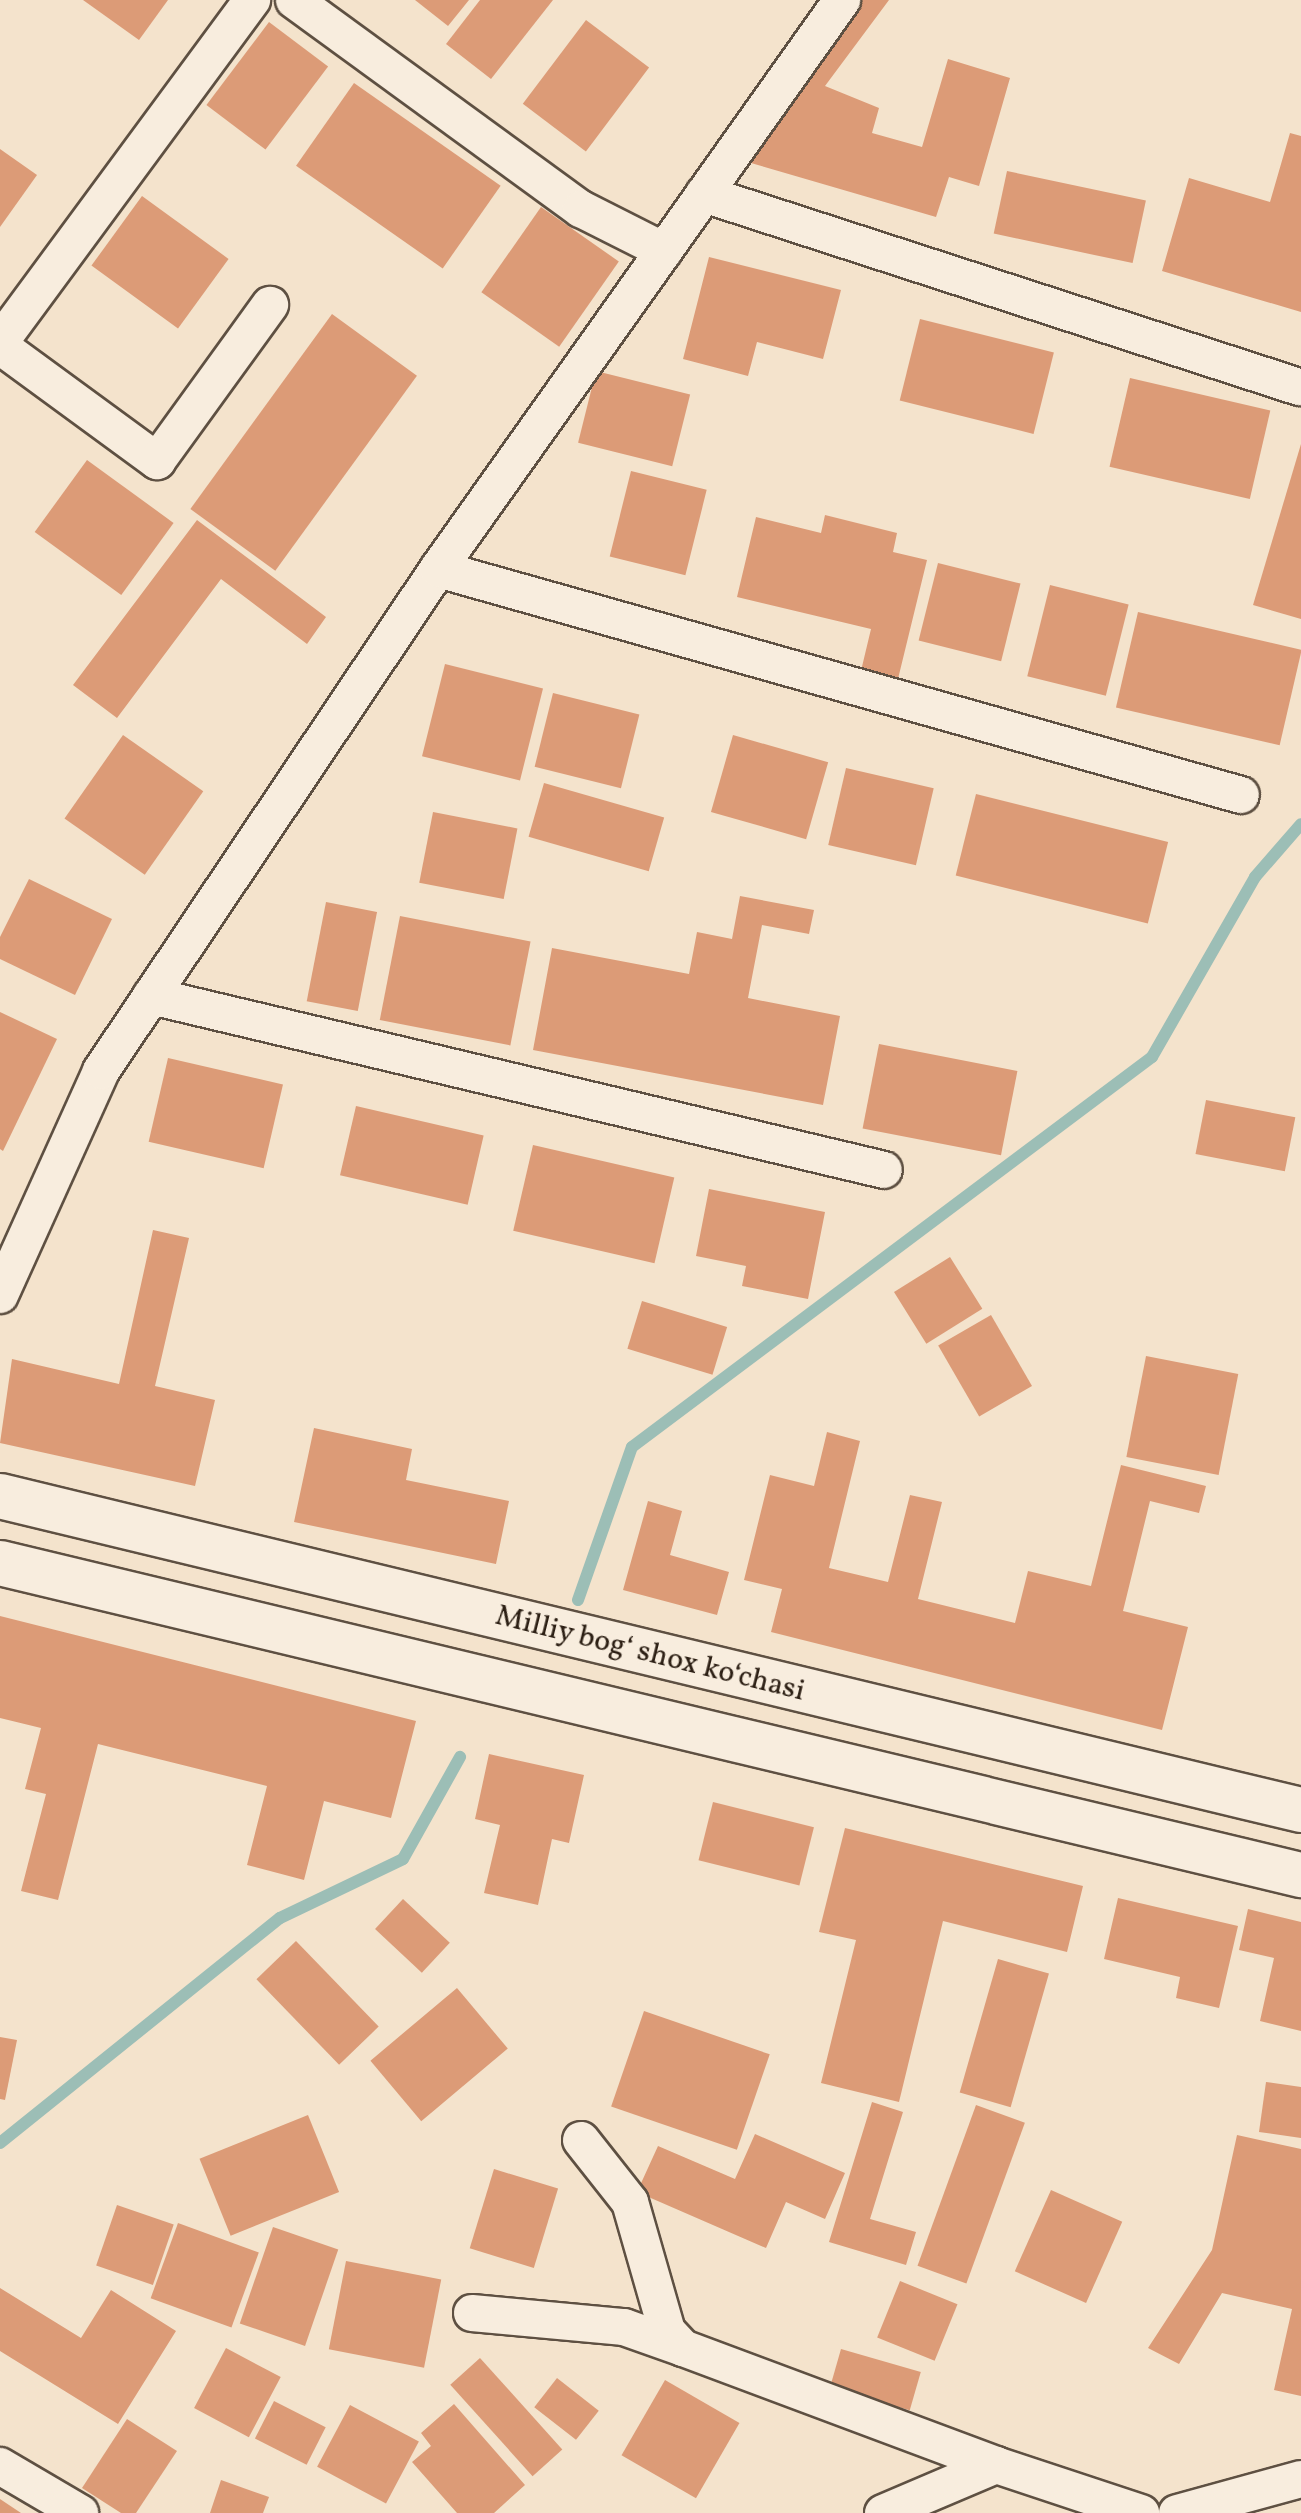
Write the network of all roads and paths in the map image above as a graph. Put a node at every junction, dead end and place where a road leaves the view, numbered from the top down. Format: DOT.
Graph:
graph roads {
  1 [pos="252,0"];
  2 [pos="294,0"];
  3 [pos="842,0"];
  4 [pos="704,194"];
  5 [pos="664,251"];
  6 [pos="270,305"];
  7 [pos="0,344"];
  8 [pos="1299,387"];
  9 [pos="438,569"];
  10 [pos="1241,795"];
  11 [pos="151,996"];
  12 [pos="884,1170"];
  13 [pos="0,1295"];
  14 [pos="0,1496"];
  15 [pos="0,1563"];
  16 [pos="304,1570"];
  17 [pos="290,1632"];
  18 [pos="894,1712"];
  19 [pos="879,1774"];
  20 [pos="1301,1810"];
  21 [pos="1301,1875"];
  22 [pos="581,2140"];
  23 [pos="472,2313"];
  24 [pos="683,2348"];
  25 [pos="996,2465"];
  26 [pos="0,2466"];
  27 [pos="1301,2479"];
  28 [pos="80,2513"];
  29 [pos="883,2513"];
  30 [pos="1141,2513"];
  31 [pos="1177,2513"];
  1 -- 7 [label="street"];
  2 -- 5 [label="street"];
  3 -- 4 [label="street"];
  4 -- 5 [label="street"];
  4 -- 8 [label="street"];
  5 -- 9 [label="street"];
  6 -- 7 [label="street"];
  9 -- 10 [label="street"];
  9 -- 11 [label="street"];
  11 -- 12 [label="street"];
  11 -- 13 [label="street"];
  14 -- 16 [label="main road, Milliy bog‘ shox ko‘chasi"];
  15 -- 17 [label="main road, Milliy bog‘ shox ko‘chasi"];
  16 -- 17 [label="main road"];
  16 -- 18 [label="main road, Milliy bog‘ shox ko‘chasi"];
  17 -- 19 [label="main road, Milliy bog‘ shox ko‘chasi"];
  18 -- 19 [label="main road"];
  18 -- 20 [label="main road, Milliy bog‘ shox ko‘chasi"];
  19 -- 21 [label="main road, Milliy bog‘ shox ko‘chasi"];
  22 -- 24 [label="street"];
  23 -- 24 [label="street"];
  24 -- 25 [label="street"];
  25 -- 29 [label="street"];
  25 -- 30 [label="street"];
  26 -- 28 [label="street"];
  27 -- 31 [label="street"];
}
